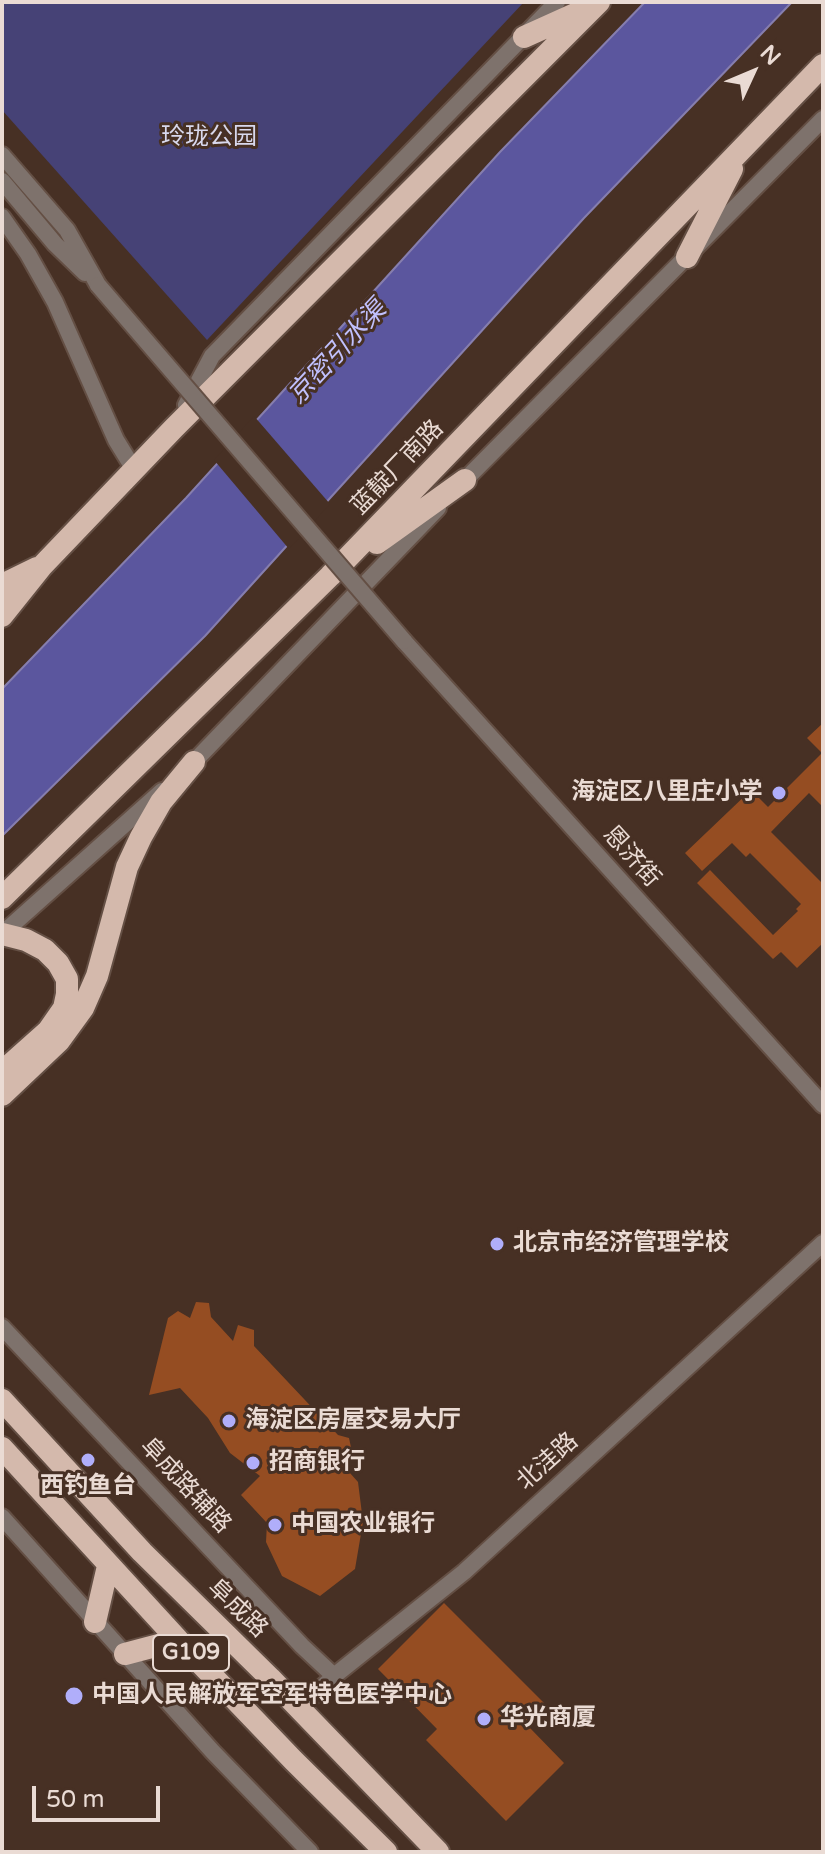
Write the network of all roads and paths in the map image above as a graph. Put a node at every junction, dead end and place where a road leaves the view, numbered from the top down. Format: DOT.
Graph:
graph roads {
  1 [pos="557,2"];
  2 [pos="599,3"];
  3 [pos="524,37"];
  4 [pos="823,65"];
  5 [pos="823,119"];
  6 [pos="744,147"];
  7 [pos="2,155"];
  8 [pos="2,181"];
  9 [pos="2,217"];
  10 [pos="687,257"];
  11 [pos="98,285"];
  12 [pos="174,428"];
  13 [pos="135,471"];
  14 [pos="465,480"];
  15 [pos="42,566"];
  16 [pos="330,576"];
  17 [pos="2,585"];
  18 [pos="2,616"];
  19 [pos="194,762"];
  20 [pos="2,898"];
  21 [pos="2,934"];
  22 [pos="2,1072"];
  23 [pos="2,1095"];
  24 [pos="823,1105"];
  25 [pos="823,1243"];
  26 [pos="2,1327"];
  27 [pos="2,1400"];
  28 [pos="2,1448"];
  29 [pos="2,1517"];
  30 [pos="108,1566"];
  31 [pos="95,1622"];
  32 [pos="178,1640"];
  33 [pos="125,1654"];
  34 [pos="334,1676"];
  35 [pos="299,1709"];
  36 [pos="310,1852"];
  37 [pos="386,1852"];
  38 [pos="438,1852"];
  1 -- 3 [label="street"];
  2 -- 3 [label="highway"];
  2 -- 12 [label="highway"];
  3 -- 12 [label="street"];
  4 -- 6 [label="highway, 蓝靛厂南路"];
  5 -- 10 [label="street"];
  6 -- 10 [label="highway"];
  6 -- 16 [label="highway, 蓝靛厂南路"];
  7 -- 11 [label="street"];
  8 -- 11 [label="street"];
  9 -- 13 [label="street"];
  10 -- 14 [label="street"];
  11 -- 24 [label="street, 恩济街, bridge"];
  12 -- 13 [label="highway"];
  13 -- 15 [label="highway"];
  14 -- 16 [label="highway"];
  14 -- 19 [label="street"];
  15 -- 17 [label="highway"];
  15 -- 18 [label="highway"];
  16 -- 20 [label="highway, 蓝靛厂南路"];
  19 -- 21 [label="street"];
  19 -- 23 [label="highway"];
  21 -- 22 [label="highway"];
  25 -- 34 [label="street, 北洼路"];
  26 -- 34 [label="street, 阜成路辅路"];
  27 -- 35 [label="highway, 阜成路 / G109"];
  28 -- 30 [label="highway, G109"];
  29 -- 31 [label="street"];
  30 -- 31 [label="highway"];
  30 -- 32 [label="highway, G109"];
  31 -- 33 [label="street"];
  32 -- 33 [label="highway"];
  32 -- 37 [label="highway, G109"];
  33 -- 36 [label="street"];
  34 -- 35 [label="street, 北洼路"];
  35 -- 38 [label="highway, 阜成路 / G109"];
}
